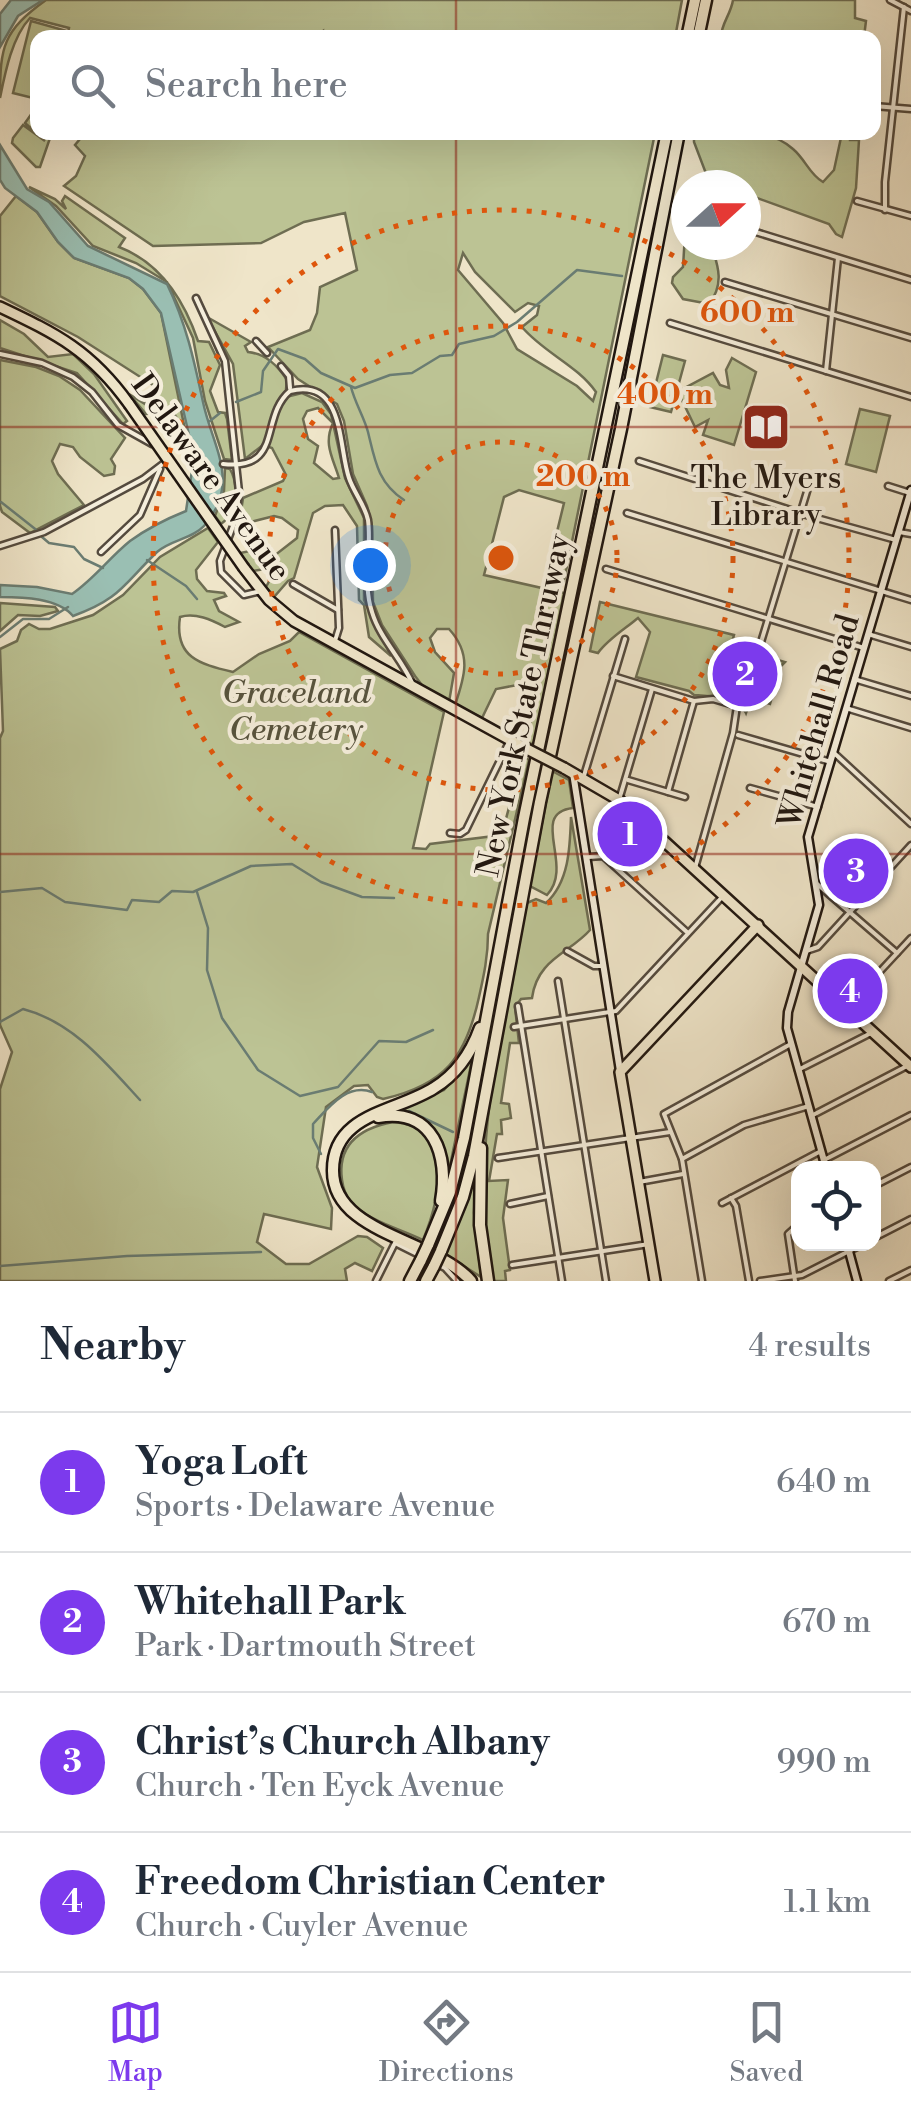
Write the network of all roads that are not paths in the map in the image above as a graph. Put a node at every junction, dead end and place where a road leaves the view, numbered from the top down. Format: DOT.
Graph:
graph roads {
  1 [pos="695,0"];
  2 [pos="706,0"];
  3 [pos="890,0"];
  4 [pos="904,7"];
  5 [pos="911,11"];
  6 [pos="689,30"];
  7 [pos="700,30"];
  8 [pos="881,107"];
  9 [pos="892,108"];
  10 [pos="911,109"];
  11 [pos="665,140"];
  12 [pos="678,140"];
  13 [pos="858,201"];
  14 [pos="885,210"];
  15 [pos="911,216"];
  16 [pos="761,234"];
  17 [pos="838,258"];
  18 [pos="911,280"];
  19 [pos="725,282"];
  20 [pos="196,298"];
  21 [pos="0,306"];
  22 [pos="832,315"];
  23 [pos="670,323"];
  24 [pos="911,338"];
  25 [pos="256,341"];
  26 [pos="267,353"];
  27 [pos="0,354"];
  28 [pos="281,366"];
  29 [pos="826,371"];
  30 [pos="290,391"];
  31 [pos="911,396"];
  32 [pos="640,461"];
  33 [pos="223,464"];
  34 [pos="237,465"];
  35 [pos="160,469"];
  36 [pos="809,485"];
  37 [pos="888,486"];
  38 [pos="911,492"];
  39 [pos="801,512"];
  40 [pos="627,513"];
  41 [pos="335,530"];
  42 [pos="899,535"];
  43 [pos="911,536"];
  44 [pos="0,546"];
  45 [pos="102,552"];
  46 [pos="785,562"];
  47 [pos="606,570"];
  48 [pos="293,584"];
  49 [pos="261,591"];
  50 [pos="881,591"];
  51 [pos="911,600"];
  52 [pos="338,610"];
  53 [pos="768,619"];
  54 [pos="868,634"];
  55 [pos="625,639"];
  56 [pos="334,644"];
  57 [pos="911,647"];
  58 [pos="864,648"];
  59 [pos="758,652"];
  60 [pos="613,676"];
  61 [pos="854,679"];
  62 [pos="652,688"];
  63 [pos="414,690"];
  64 [pos="911,696"];
  65 [pos="694,700"];
  66 [pos="846,708"];
  67 [pos="911,728"];
  68 [pos="738,735"];
  69 [pos="510,740"];
  70 [pos="833,752"];
  71 [pos="830,762"];
  72 [pos="573,773"];
  73 [pos="627,780"];
  74 [pos="750,788"];
  75 [pos="668,792"];
  76 [pos="685,798"];
  77 [pos="619,800"];
  78 [pos="818,807"];
  79 [pos="911,824"];
  80 [pos="450,833"];
  81 [pos="911,845"];
  82 [pos="585,858"];
  83 [pos="695,868"];
  84 [pos="816,883"];
  85 [pos="724,895"];
  86 [pos="851,911"];
  87 [pos="758,926"];
  88 [pos="688,933"];
  89 [pos="911,938"];
  90 [pos="806,950"];
  91 [pos="567,951"];
  92 [pos="897,954"];
  93 [pos="602,966"];
  94 [pos="802,967"];
  95 [pos="493,981"];
  96 [pos="558,981"];
  97 [pos="518,1006"];
  98 [pos="846,1008"];
  99 [pos="610,1012"];
  100 [pos="564,1019"];
  101 [pos="518,1026"];
  102 [pos="873,1032"];
  103 [pos="791,1044"];
  104 [pos="494,1048"];
  105 [pos="910,1066"];
  106 [pos="798,1070"];
  107 [pos="620,1072"];
  108 [pos="808,1106"];
  109 [pos="911,1115"];
  110 [pos="812,1116"];
  111 [pos="670,1132"];
  112 [pos="631,1139"];
  113 [pos="585,1146"];
  114 [pos="822,1151"];
  115 [pos="541,1152"];
  116 [pos="498,1158"];
  117 [pos="682,1159"];
  118 [pos="824,1161"];
  119 [pos="830,1161"];
  120 [pos="911,1167"];
  121 [pos="684,1174"];
  122 [pos="638,1182"];
  123 [pos="881,1182"];
  124 [pos="548,1196"];
  125 [pos="732,1198"];
  126 [pos="722,1203"];
  127 [pos="510,1204"];
  128 [pos="911,1219"];
  129 [pos="646,1229"];
  130 [pos="881,1234"];
  131 [pos="649,1244"];
  132 [pos="428,1245"];
  133 [pos="630,1247"];
  134 [pos="791,1251"];
  135 [pos="842,1251"];
  136 [pos="849,1251"];
  137 [pos="602,1252"];
  138 [pos="558,1259"];
  139 [pos="512,1266"];
  140 [pos="911,1270"];
  141 [pos="795,1278"];
  142 [pos="376,1281"];
  143 [pos="410,1281"];
  144 [pos="426,1281"];
  145 [pos="457,1281"];
  146 [pos="474,1281"];
  147 [pos="488,1281"];
  148 [pos="562,1281"];
  149 [pos="606,1281"];
  150 [pos="655,1281"];
  151 [pos="702,1281"];
  152 [pos="749,1281"];
  153 [pos="760,1281"];
  154 [pos="857,1281"];
  155 [pos="889,1281"];
  1 -- 6 [label="highway"];
  2 -- 7 [label="highway"];
  3 -- 4 [label="street"];
  4 -- 5 [label="street"];
  4 -- 9 [label="street"];
  8 -- 9 [label="street"];
  9 -- 10 [label="street"];
  9 -- 14 [label="street"];
  11 -- 95 [label="highway, New York State Thruway"];
  12 -- 104 [label="highway, New York State Thruway"];
  13 -- 14 [label="street"];
  14 -- 15 [label="street"];
  16 -- 17 [label="street"];
  17 -- 18 [label="street"];
  17 -- 22 [label="street"];
  19 -- 22 [label="street"];
  20 -- 34 [label="street"];
  21 -- 49 [label="main road, Delaware Avenue, bridge"];
  22 -- 24 [label="street"];
  22 -- 29 [label="street"];
  23 -- 29 [label="street"];
  25 -- 26 [label="street"];
  27 -- 35 [label="street"];
  28 -- 30 [label="street"];
  29 -- 31 [label="street"];
  30 -- 34 [label="street"];
  30 -- 63 [label="street"];
  32 -- 39 [label="street"];
  33 -- 34 [label="street"];
  34 -- 49 [label="street"];
  35 -- 44 [label="street"];
  35 -- 45 [label="street"];
  36 -- 39 [label="street"];
  37 -- 38 [label="street"];
  38 -- 42 [label="street, Whitehall Road"];
  39 -- 42 [label="street"];
  39 -- 46 [label="street"];
  40 -- 46 [label="street"];
  41 -- 52 [label="street"];
  42 -- 43 [label="street"];
  42 -- 50 [label="street, Whitehall Road"];
  46 -- 50 [label="street"];
  46 -- 53 [label="street"];
  47 -- 53 [label="street"];
  48 -- 52 [label="street"];
  49 -- 56 [label="main road, Delaware Avenue"];
  50 -- 51 [label="street"];
  50 -- 54 [label="street, Whitehall Road"];
  52 -- 56 [label="street"];
  53 -- 58 [label="street"];
  53 -- 59 [label="street"];
  54 -- 57 [label="street"];
  54 -- 58 [label="street, Whitehall Road"];
  55 -- 60 [label="street"];
  56 -- 63 [label="main road, Delaware Avenue"];
  58 -- 61 [label="street, Whitehall Road"];
  60 -- 62 [label="street"];
  60 -- 72 [label="street"];
  61 -- 64 [label="street"];
  61 -- 66 [label="street, Whitehall Road"];
  62 -- 65 [label="street"];
  62 -- 73 [label="street"];
  63 -- 69 [label="main road, Delaware Avenue"];
  65 -- 75 [label="street"];
  65 -- 83 [label="street"];
  66 -- 67 [label="street"];
  66 -- 70 [label="street, Whitehall Road"];
  68 -- 71 [label="street"];
  69 -- 72 [label="main road, Delaware Avenue, bridge"];
  69 -- 80 [label="street"];
  70 -- 71 [label="street, Whitehall Road"];
  70 -- 79 [label="street"];
  71 -- 78 [label="street, Whitehall Road"];
  72 -- 77 [label="main road, Delaware Avenue"];
  72 -- 82 [label="street"];
  73 -- 75 [label="street"];
  73 -- 77 [label="street"];
  74 -- 78 [label="street"];
  75 -- 76 [label="street"];
  77 -- 83 [label="main road, Delaware Avenue"];
  78 -- 84 [label="street, Whitehall Road"];
  81 -- 86 [label="street"];
  82 -- 88 [label="street"];
  82 -- 93 [label="street"];
  83 -- 85 [label="main road, Delaware Avenue"];
  84 -- 86 [label="street"];
  84 -- 90 [label="street, Whitehall Road"];
  85 -- 87 [label="main road, Delaware Avenue"];
  85 -- 88 [label="street"];
  86 -- 90 [label="street"];
  86 -- 92 [label="street"];
  87 -- 94 [label="main road, Delaware Avenue"];
  87 -- 107 [label="main road"];
  88 -- 99 [label="street"];
  89 -- 92 [label="street"];
  90 -- 94 [label="street, Whitehall Road"];
  91 -- 93 [label="street"];
  92 -- 98 [label="street"];
  93 -- 99 [label="street"];
  94 -- 98 [label="main road, Delaware Avenue"];
  94 -- 103 [label="street, Whitehall Road"];
  95 -- 132 [label="highway, New York State Thruway"];
  95 -- 146 [label="highway"];
  96 -- 100 [label="street"];
  97 -- 101 [label="street"];
  98 -- 102 [label="main road, Delaware Avenue"];
  99 -- 100 [label="street"];
  99 -- 107 [label="street"];
  100 -- 101 [label="street"];
  100 -- 113 [label="street"];
  101 -- 115 [label="street"];
  102 -- 105 [label="main road, Delaware Avenue"];
  102 -- 106 [label="street"];
  103 -- 106 [label="street, Whitehall Road"];
  103 -- 111 [label="street"];
  104 -- 144 [label="highway, New York State Thruway, bridge"];
  104 -- 147 [label="highway"];
  105 -- 110 [label="street"];
  106 -- 108 [label="street, Whitehall Road"];
  107 -- 112 [label="main road"];
  108 -- 110 [label="street, Whitehall Road"];
  108 -- 117 [label="street"];
  109 -- 119 [label="street"];
  110 -- 114 [label="street, Whitehall Road"];
  111 -- 112 [label="street"];
  111 -- 117 [label="street"];
  112 -- 113 [label="street"];
  112 -- 122 [label="main road"];
  113 -- 115 [label="street"];
  113 -- 137 [label="street"];
  114 -- 118 [label="street, Whitehall Road"];
  114 -- 125 [label="street"];
  115 -- 116 [label="street"];
  115 -- 124 [label="street"];
  117 -- 121 [label="street"];
  120 -- 123 [label="street"];
  121 -- 122 [label="street"];
  121 -- 151 [label="street"];
  122 -- 129 [label="main road"];
  124 -- 127 [label="street"];
  124 -- 138 [label="street"];
  125 -- 126 [label="street"];
  125 -- 152 [label="street"];
  128 -- 130 [label="street"];
  129 -- 131 [label="main road"];
  129 -- 133 [label="street"];
  131 -- 133 [label="street"];
  131 -- 150 [label="main road"];
  132 -- 143 [label="highway, New York State Thruway, bridge"];
  132 -- 146 [label="highway"];
  133 -- 137 [label="street"];
  134 -- 141 [label="street"];
  135 -- 141 [label="street"];
  136 -- 154 [label="street"];
  137 -- 138 [label="street"];
  137 -- 149 [label="street"];
  138 -- 139 [label="street"];
  138 -- 148 [label="street"];
  140 -- 155 [label="street"];
  141 -- 153 [label="street"];
  142 -- 145 [label="street"];
}
